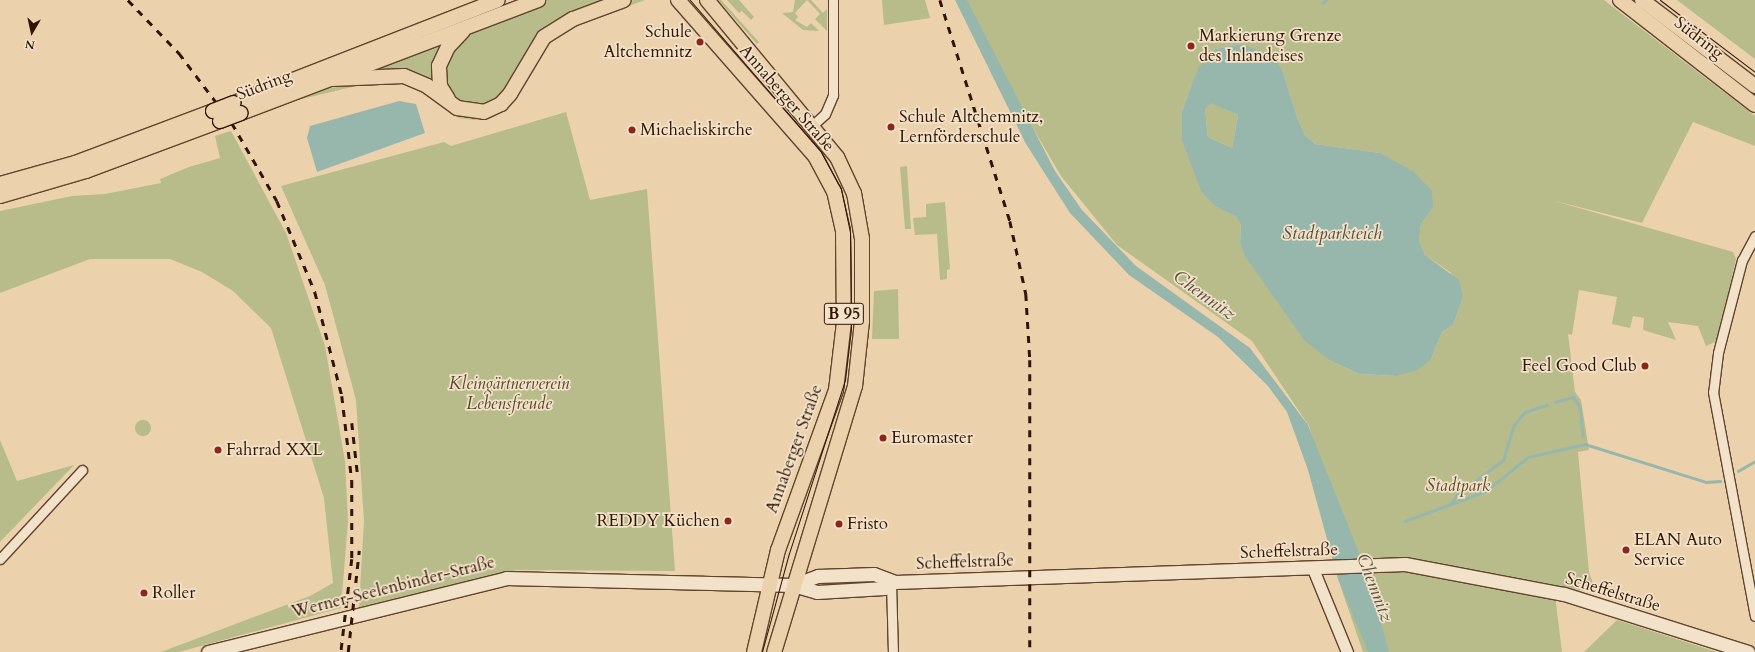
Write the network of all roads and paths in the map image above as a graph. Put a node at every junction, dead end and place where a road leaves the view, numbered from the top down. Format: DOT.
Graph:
graph roads {
  1 [pos="498,0"];
  2 [pos="524,0"];
  3 [pos="538,0"];
  4 [pos="624,0"];
  5 [pos="678,0"];
  6 [pos="833,0"];
  7 [pos="1620,0"];
  8 [pos="1642,0"];
  9 [pos="708,1"];
  10 [pos="486,3"];
  11 [pos="507,12"];
  12 [pos="466,28"];
  13 [pos="332,79"];
  14 [pos="1755,86"];
  15 [pos="1755,105"];
  16 [pos="237,108"];
  17 [pos="457,108"];
  18 [pos="217,116"];
  19 [pos="813,125"];
  20 [pos="0,184"];
  21 [pos="0,196"];
  22 [pos="1755,236"];
  23 [pos="1751,252"];
  24 [pos="82,470"];
  25 [pos="0,559"];
  26 [pos="1313,569"];
  27 [pos="891,582"];
  28 [pos="781,585"];
  29 [pos="1755,616"];
  30 [pos="208,652"];
  31 [pos="754,652"];
  32 [pos="774,652"];
  33 [pos="893,652"];
  34 [pos="1347,652"];
  35 [pos="1748,652"];
  1 -- 10 [label="main road, Südring"];
  2 -- 11 [label="main road"];
  3 -- 11 [label="main road, Südring"];
  4 -- 17 [label="main road"];
  5 -- 28 [label="main road, Annaberger Straße / B 95"];
  6 -- 19 [label="street"];
  7 -- 15 [label="main road, Südring"];
  8 -- 14 [label="main road, Südring"];
  9 -- 19 [label="main road, Annaberger Straße / B 95"];
  10 -- 16 [label="main road, Südring"];
  11 -- 12 [label="main road, Südring"];
  12 -- 13 [label="main road, Südring"];
  12 -- 17 [label="main road"];
  13 -- 16 [label="main road, Südring"];
  13 -- 17 [label="main road"];
  16 -- 18 [label="main road, Südring, bridge"];
  18 -- 20 [label="main road, Südring"];
  18 -- 21 [label="main road, Südring"];
  19 -- 28 [label="main road, Annaberger Straße / B 95"];
  22 -- 23 [label="street"];
  23 -- 29 [label="street"];
  24 -- 25 [label="street"];
  26 -- 27 [label="main road, Scheffelstraße"];
  26 -- 34 [label="street"];
  26 -- 35 [label="main road, Scheffelstraße"];
  27 -- 28 [label="main road, Scheffelstraße"];
  27 -- 33 [label="street"];
  28 -- 30 [label="main road, Werner-Seelenbinder-Straße"];
  28 -- 31 [label="main road, Annaberger Straße / B 95"];
  28 -- 32 [label="main road, Annaberger Straße / B 95"];
}
